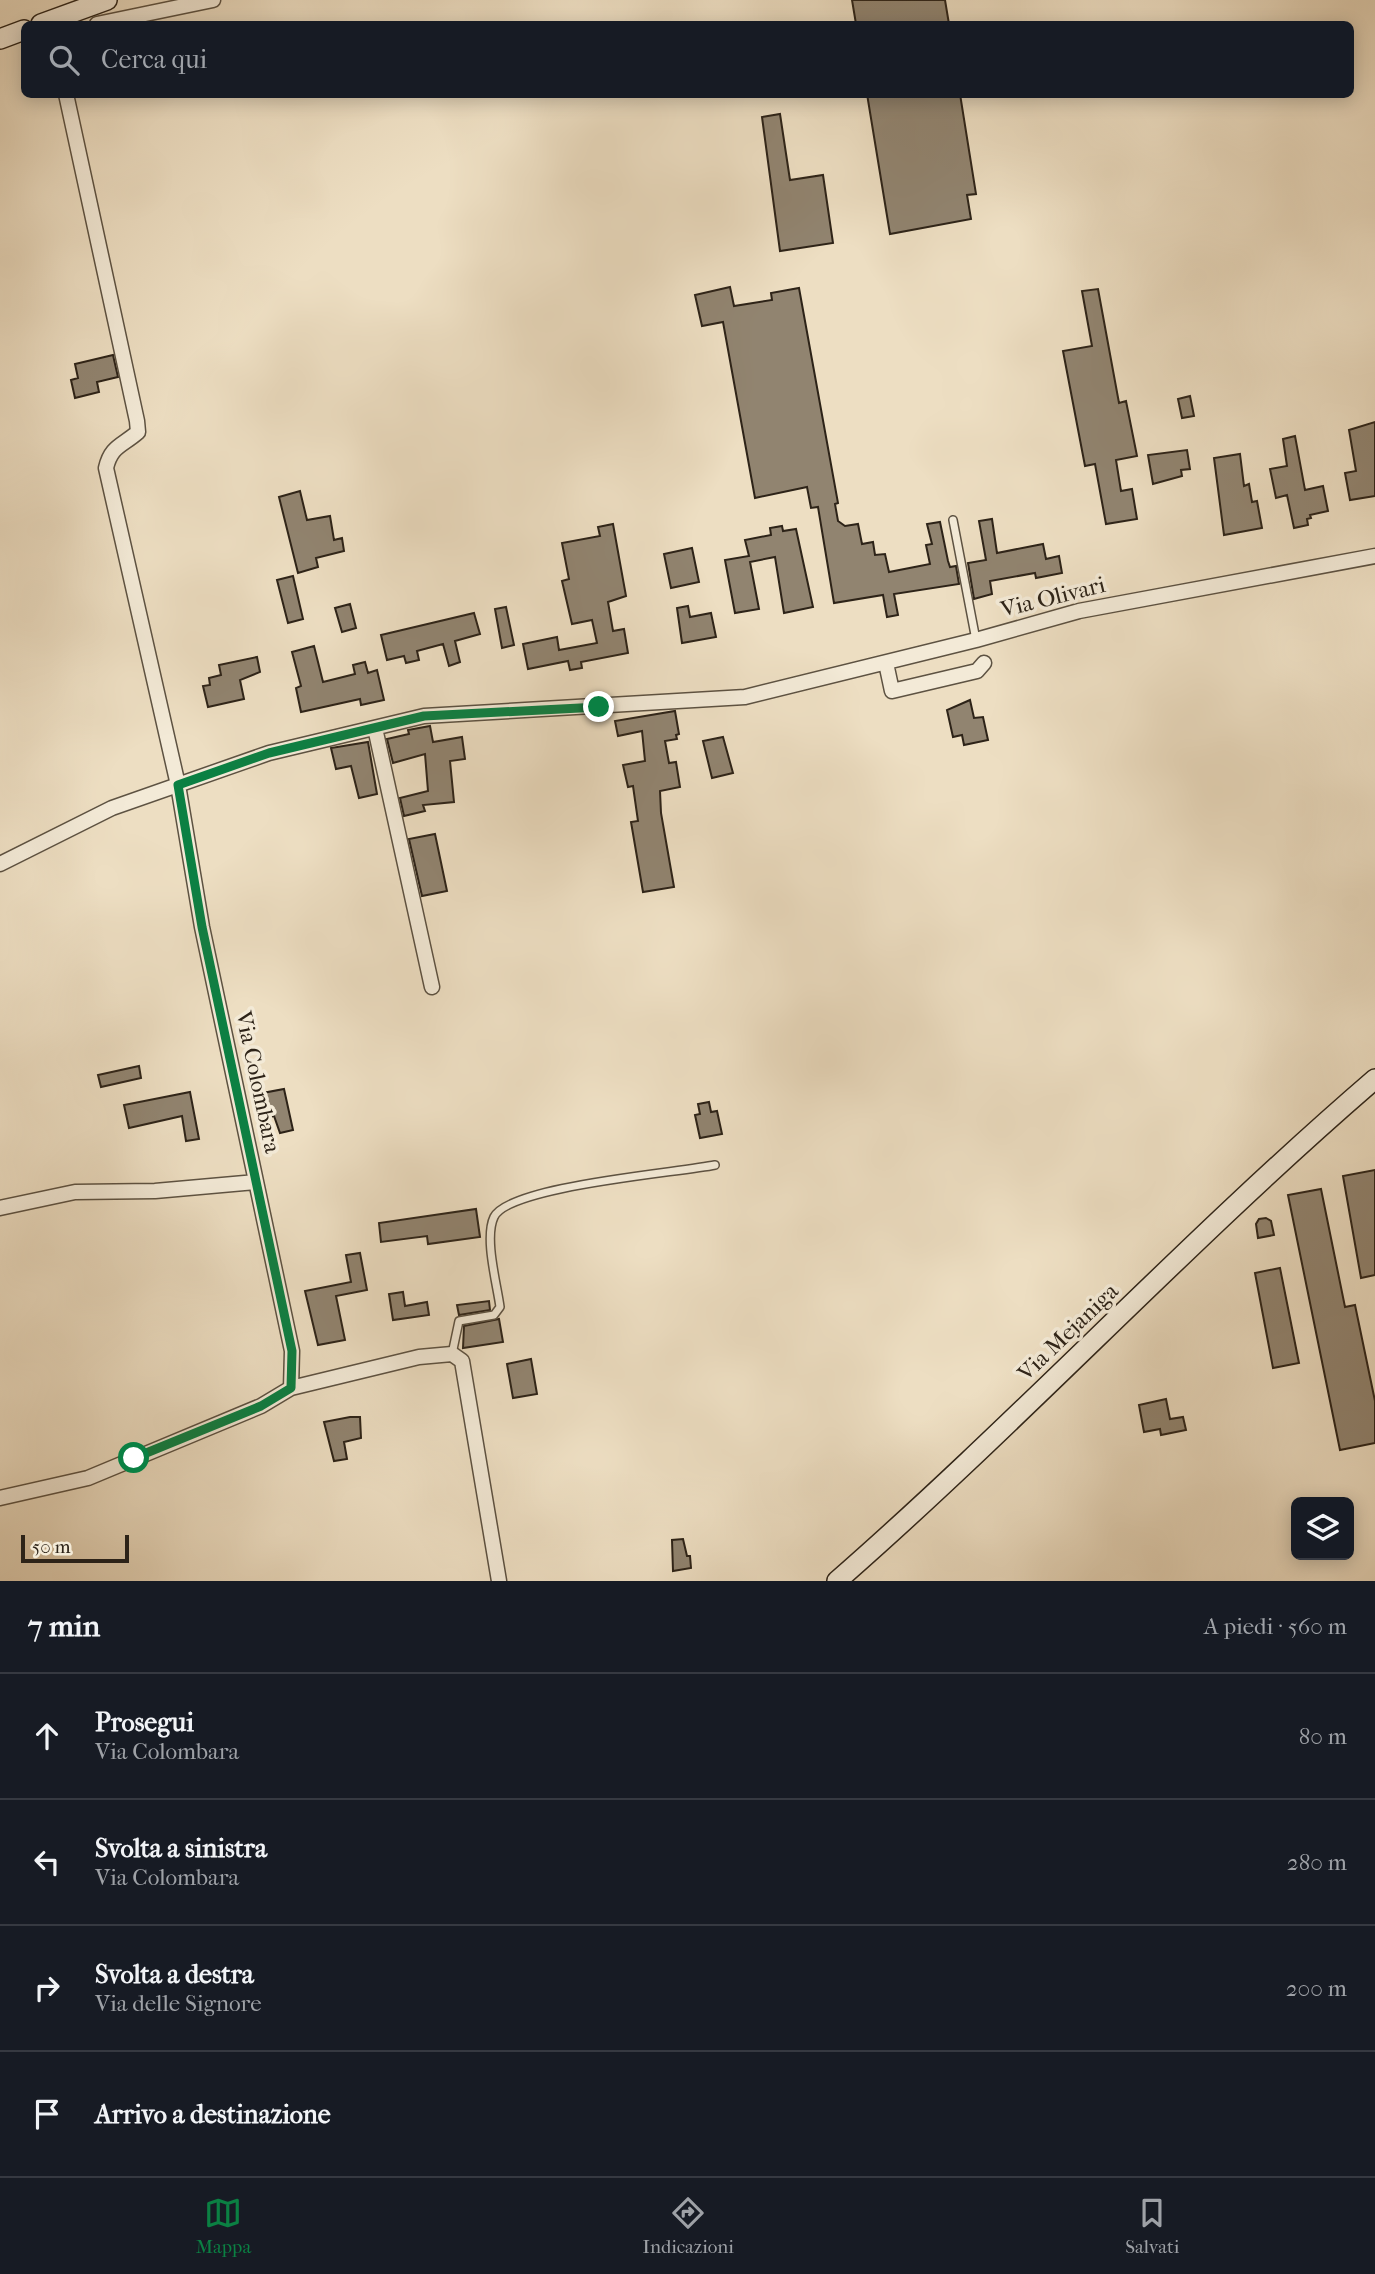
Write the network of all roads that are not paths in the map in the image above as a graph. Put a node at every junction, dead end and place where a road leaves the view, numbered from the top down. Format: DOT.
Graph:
graph roads {
  1 [pos="107,0"];
  2 [pos="213,0"];
  3 [pos="49,21"];
  4 [pos="112,21"];
  5 [pos="21,31"];
  6 [pos="0,38"];
  7 [pos="67,98"];
  8 [pos="953,520"];
  9 [pos="1375,556"];
  10 [pos="976,640"];
  11 [pos="886,663"];
  12 [pos="984,663"];
  13 [pos="375,728"];
  14 [pos="178,785"];
  15 [pos="0,864"];
  16 [pos="432,987"];
  17 [pos="1375,1079"];
  18 [pos="715,1165"];
  19 [pos="256,1182"];
  20 [pos="0,1208"];
  21 [pos="452,1354"];
  22 [pos="291,1388"];
  23 [pos="0,1498"];
  24 [pos="499,1581"];
  25 [pos="837,1581"];
  1 -- 3 [label="main road"];
  2 -- 4 [label="street"];
  5 -- 6 [label="main road"];
  7 -- 14 [label="street, Via Colombara"];
  8 -- 10 [label="lane"];
  9 -- 10 [label="street, Via Olivari"];
  10 -- 11 [label="street, Via Olivari"];
  11 -- 12 [label="street"];
  11 -- 13 [label="street, Via Olivari"];
  13 -- 14 [label="street, Via Olivari"];
  13 -- 16 [label="street"];
  14 -- 15 [label="street, Via Olivari"];
  14 -- 19 [label="street, Via Colombara"];
  17 -- 25 [label="main road, Via Mejaniga"];
  18 -- 21 [label="lane"];
  19 -- 20 [label="street"];
  19 -- 22 [label="street, Via Colombara"];
  21 -- 22 [label="street"];
  21 -- 24 [label="street"];
  22 -- 23 [label="street"];
}
